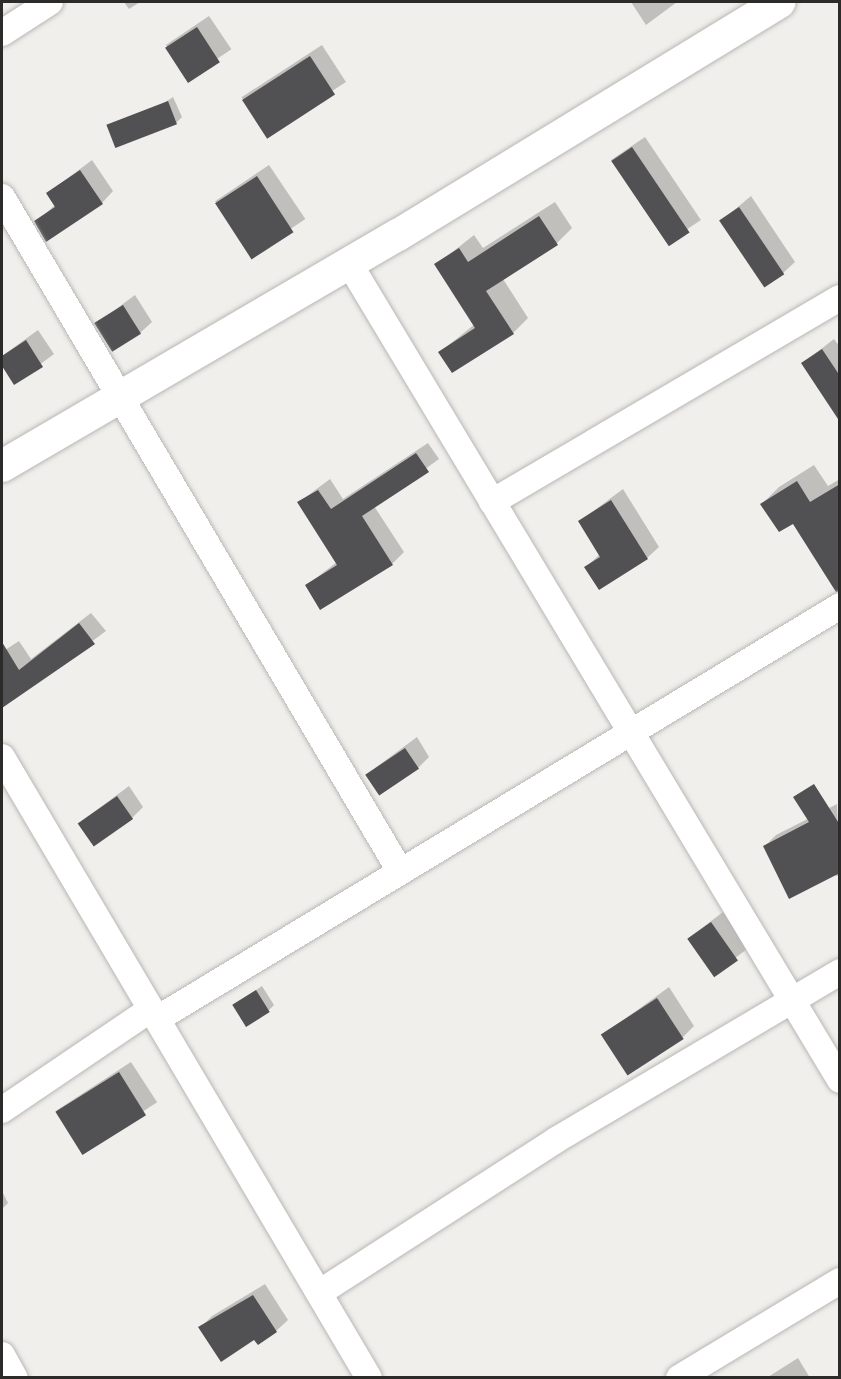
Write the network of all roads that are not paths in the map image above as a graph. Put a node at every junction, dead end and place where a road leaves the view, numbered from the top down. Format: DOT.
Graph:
graph roads {
  1 [pos="50,2"];
  2 [pos="779,2"];
  3 [pos="2,33"];
  4 [pos="2,196"];
  5 [pos="349,263"];
  6 [pos="840,298"];
  7 [pos="121,397"];
  8 [pos="2,466"];
  9 [pos="492,502"];
  10 [pos="840,606"];
  11 [pos="632,734"];
  12 [pos="2,757"];
  13 [pos="400,871"];
  14 [pos="840,972"];
  15 [pos="791,1001"];
  16 [pos="154,1014"];
  17 [pos="840,1080"];
  18 [pos="2,1110"];
  19 [pos="840,1281"];
  20 [pos="319,1293"];
  21 [pos="2,1355"];
  22 [pos="707,1370"];
  23 [pos="15,1377"];
  24 [pos="369,1377"];
  25 [pos="679,1377"];
  1 -- 3 [label="street"];
  2 -- 5 [label="street"];
  4 -- 7 [label="street"];
  5 -- 7 [label="street"];
  5 -- 9 [label="street"];
  6 -- 9 [label="street"];
  7 -- 8 [label="street"];
  7 -- 13 [label="street"];
  9 -- 11 [label="street"];
  10 -- 11 [label="street"];
  11 -- 13 [label="street"];
  11 -- 15 [label="street"];
  12 -- 16 [label="street"];
  13 -- 16 [label="street"];
  14 -- 15 [label="street"];
  15 -- 17 [label="street"];
  15 -- 20 [label="street"];
  16 -- 18 [label="street"];
  16 -- 20 [label="street"];
  19 -- 22 [label="street"];
  20 -- 24 [label="street"];
  21 -- 23 [label="street"];
  22 -- 25 [label="street"];
}
